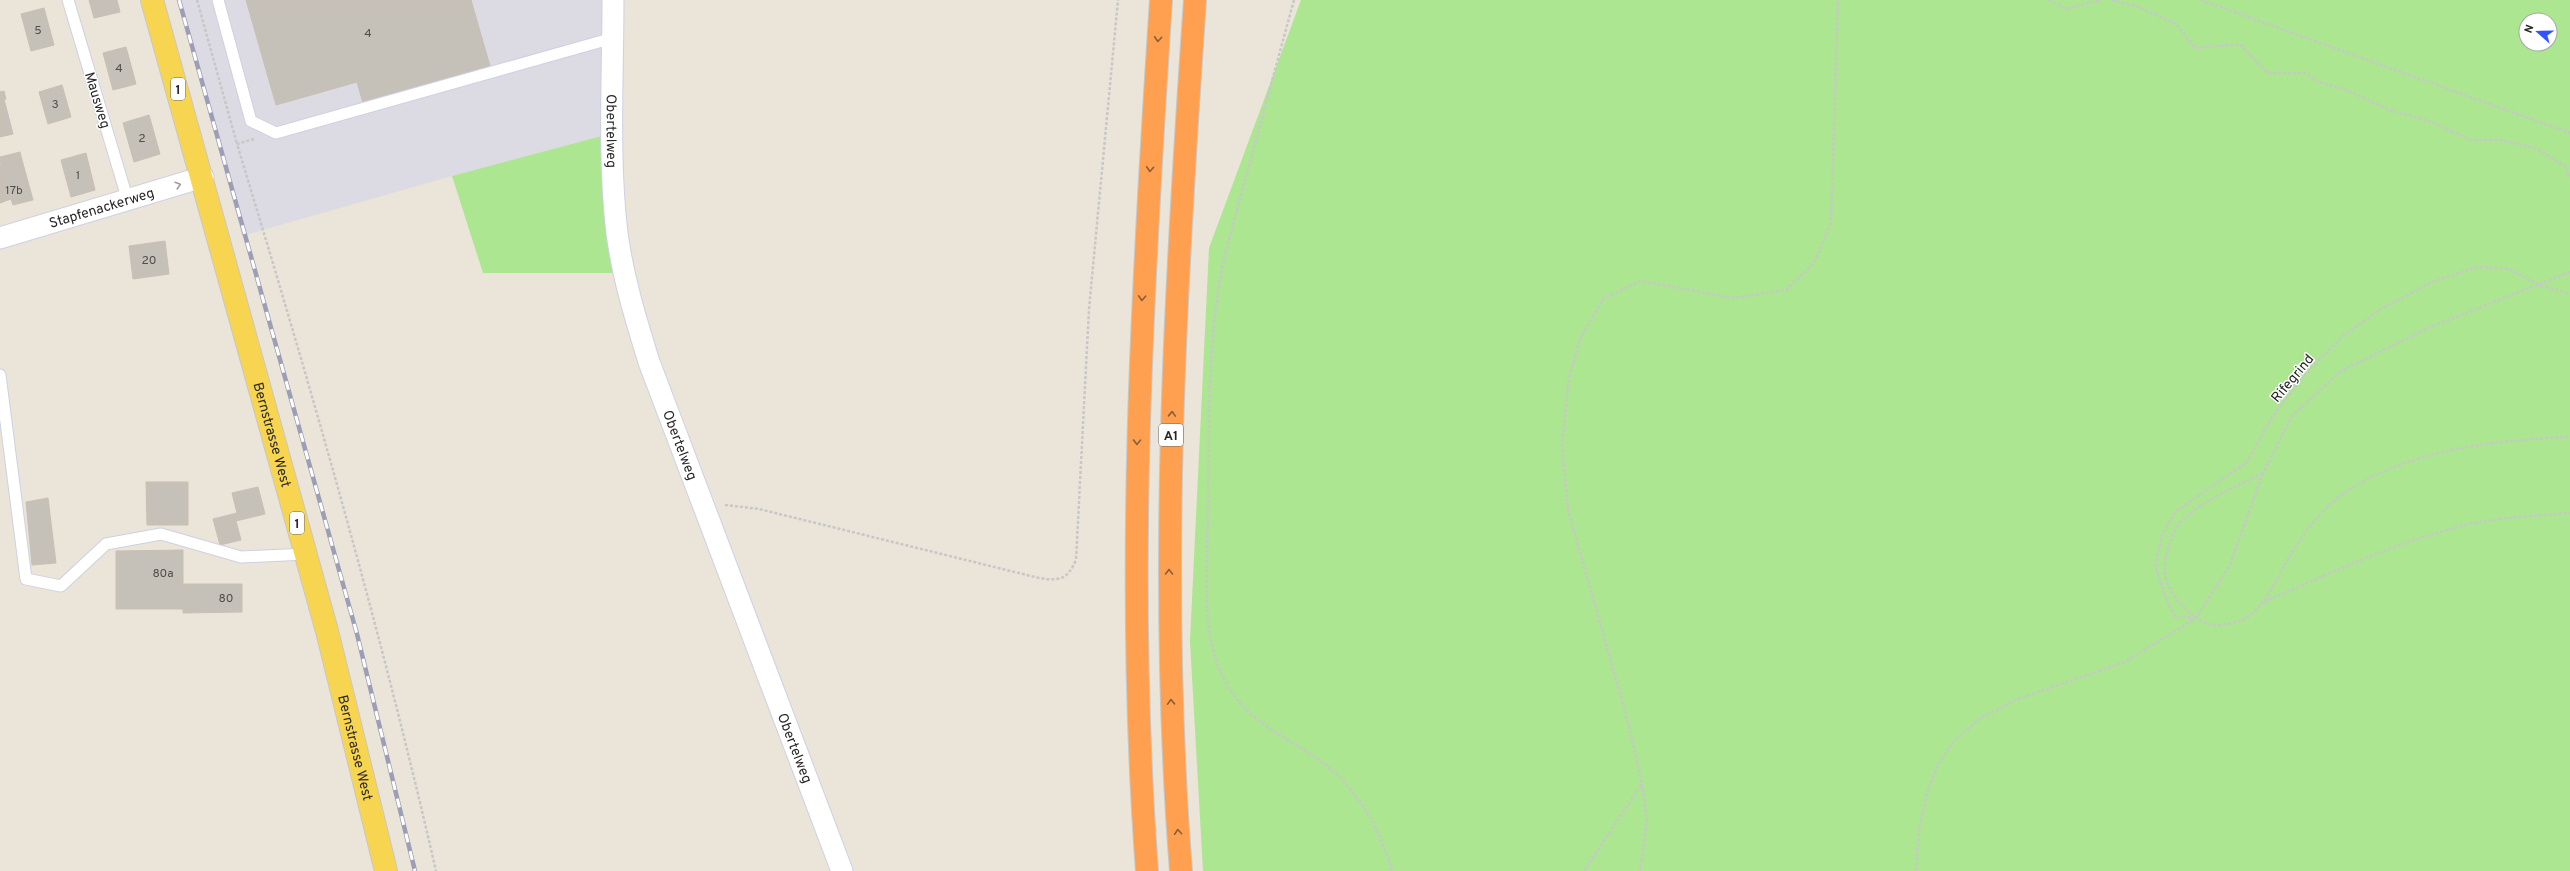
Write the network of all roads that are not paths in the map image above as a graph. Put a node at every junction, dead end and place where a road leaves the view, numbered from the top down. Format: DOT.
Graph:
graph roads {
  1 [pos="68,0"];
  2 [pos="152,0"];
  3 [pos="218,0"];
  4 [pos="612,0"];
  5 [pos="1161,0"];
  6 [pos="1195,0"];
  7 [pos="612,38"];
  8 [pos="203,177"];
  9 [pos="128,201"];
  10 [pos="0,238"];
  11 [pos="0,375"];
  12 [pos="306,554"];
  13 [pos="386,871"];
  14 [pos="842,871"];
  15 [pos="1147,871"];
  16 [pos="1181,871"];
  1 -- 9 [label="lane, Mausweg"];
  2 -- 8 [label="main road, Bernstrasse West / 1"];
  3 -- 7 [label="lane"];
  4 -- 7 [label="street, Obertelweg"];
  5 -- 15 [label="highway, one-way"];
  16 -- 6 [label="highway, A1, one-way"];
  7 -- 14 [label="street, Obertelweg"];
  9 -- 8 [label="street, Stapfenackerweg, one-way"];
  8 -- 12 [label="main road, Bernstrasse West / 1"];
  9 -- 10 [label="street, Stapfenackerweg"];
  11 -- 12 [label="lane"];
  12 -- 13 [label="main road, Bernstrasse West / 1"];
}
